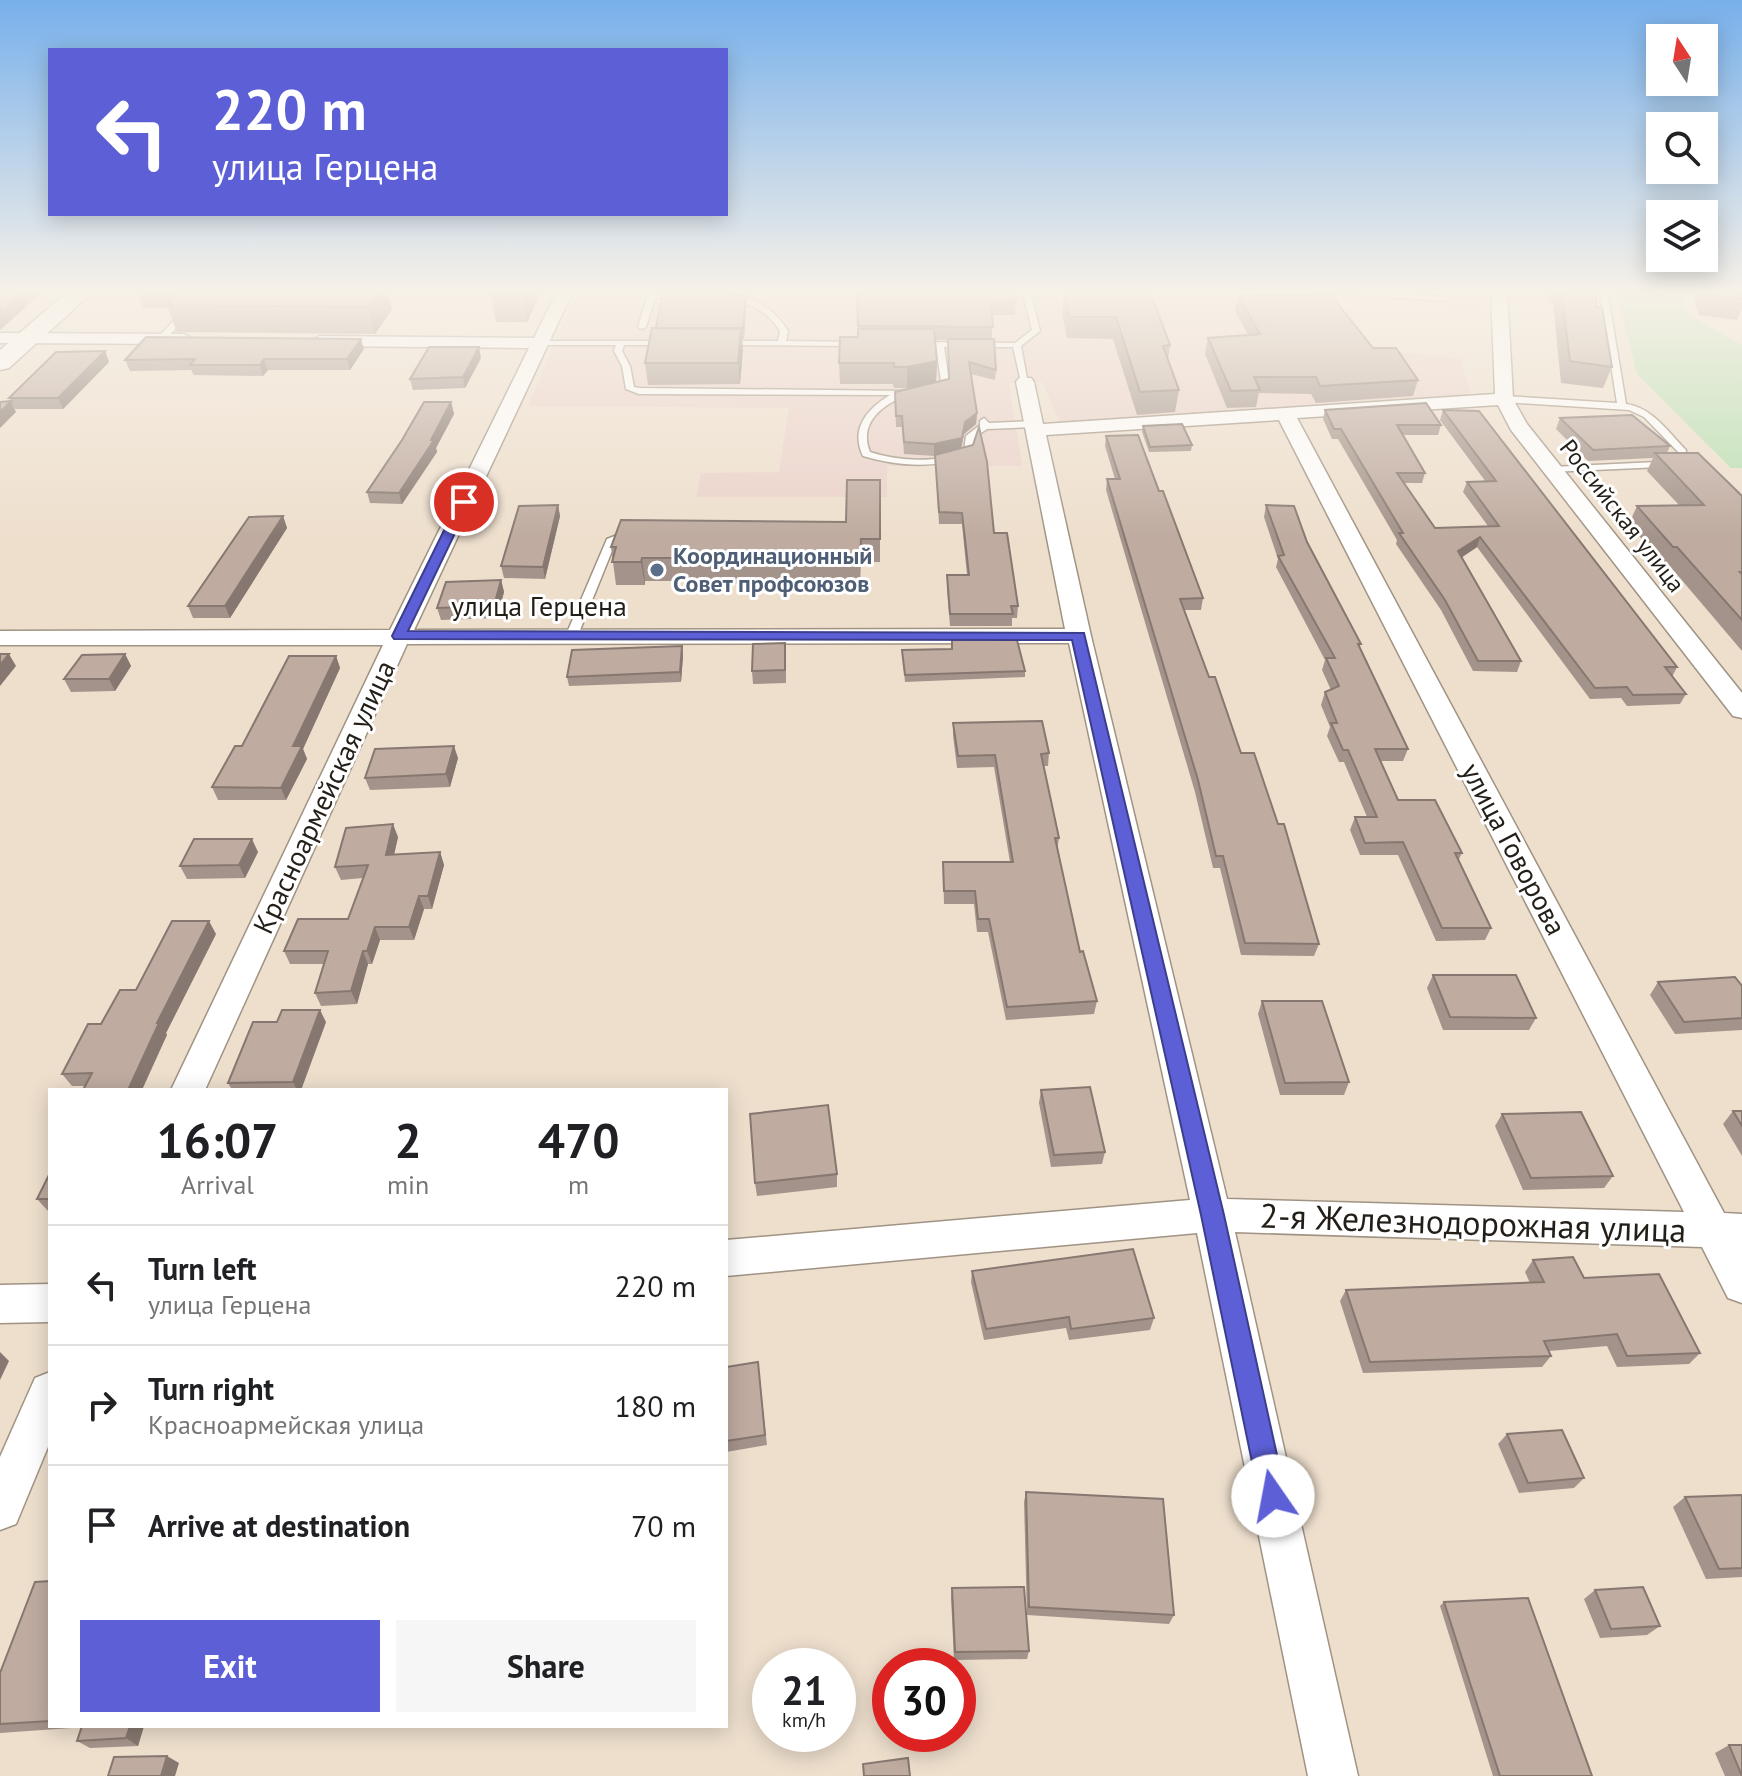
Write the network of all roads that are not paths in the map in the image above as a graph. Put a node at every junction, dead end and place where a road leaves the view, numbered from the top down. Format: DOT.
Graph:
graph roads {
  1 [pos="528,372"];
  2 [pos="629,372"];
  3 [pos="942,372"];
  4 [pos="1023,372"];
  5 [pos="1503,372"];
  6 [pos="1616,372"];
  7 [pos="1025,382"];
  8 [pos="914,391"];
  9 [pos="1504,399"];
  10 [pos="1622,406"];
  11 [pos="1285,413"];
  12 [pos="1034,427"];
  13 [pos="1552,470"];
  14 [pos="639,531"];
  15 [pos="572,635"];
  16 [pos="399,636"];
  17 [pos="1079,636"];
  18 [pos="0,638"];
  19 [pos="1742,710"];
  20 [pos="189,1088"];
  21 [pos="1212,1215"];
  22 [pos="1728,1231"];
  23 [pos="728,1258"];
  24 [pos="1742,1285"];
  25 [pos="48,1303"];
  26 [pos="0,1304"];
  27 [pos="48,1398"];
  28 [pos="0,1508"];
  29 [pos="1333,1776"];
  1 -- 16 [label="street, Красноармейская улица"];
  2 -- 8 [label="lane"];
  3 -- 8 [label="lane"];
  4 -- 7 [label="lane"];
  5 -- 9 [label="street, Российская улица"];
  6 -- 10 [label="lane"];
  7 -- 12 [label="street"];
  8 -- 12 [label="lane"];
  9 -- 10 [label="lane"];
  9 -- 11 [label="street"];
  9 -- 13 [label="street, Российская улица"];
  10 -- 13 [label="lane"];
  11 -- 12 [label="street"];
  11 -- 22 [label="street, улица Говорова"];
  12 -- 17 [label="street"];
  13 -- 19 [label="street, Российская улица"];
  14 -- 15 [label="lane"];
  15 -- 16 [label="street, улица Герцена"];
  15 -- 17 [label="street, улица Герцена"];
  16 -- 18 [label="street, улица Герцена"];
  16 -- 20 [label="street, Красноармейская улица"];
  17 -- 21 [label="street"];
  21 -- 22 [label="street, 2-я Железнодорожная улица"];
  21 -- 23 [label="street, 2-я Железнодорожная улица"];
  21 -- 29 [label="street"];
  22 -- 24 [label="street, улица Говорова"];
  25 -- 26 [label="street"];
  27 -- 28 [label="street"];
}
